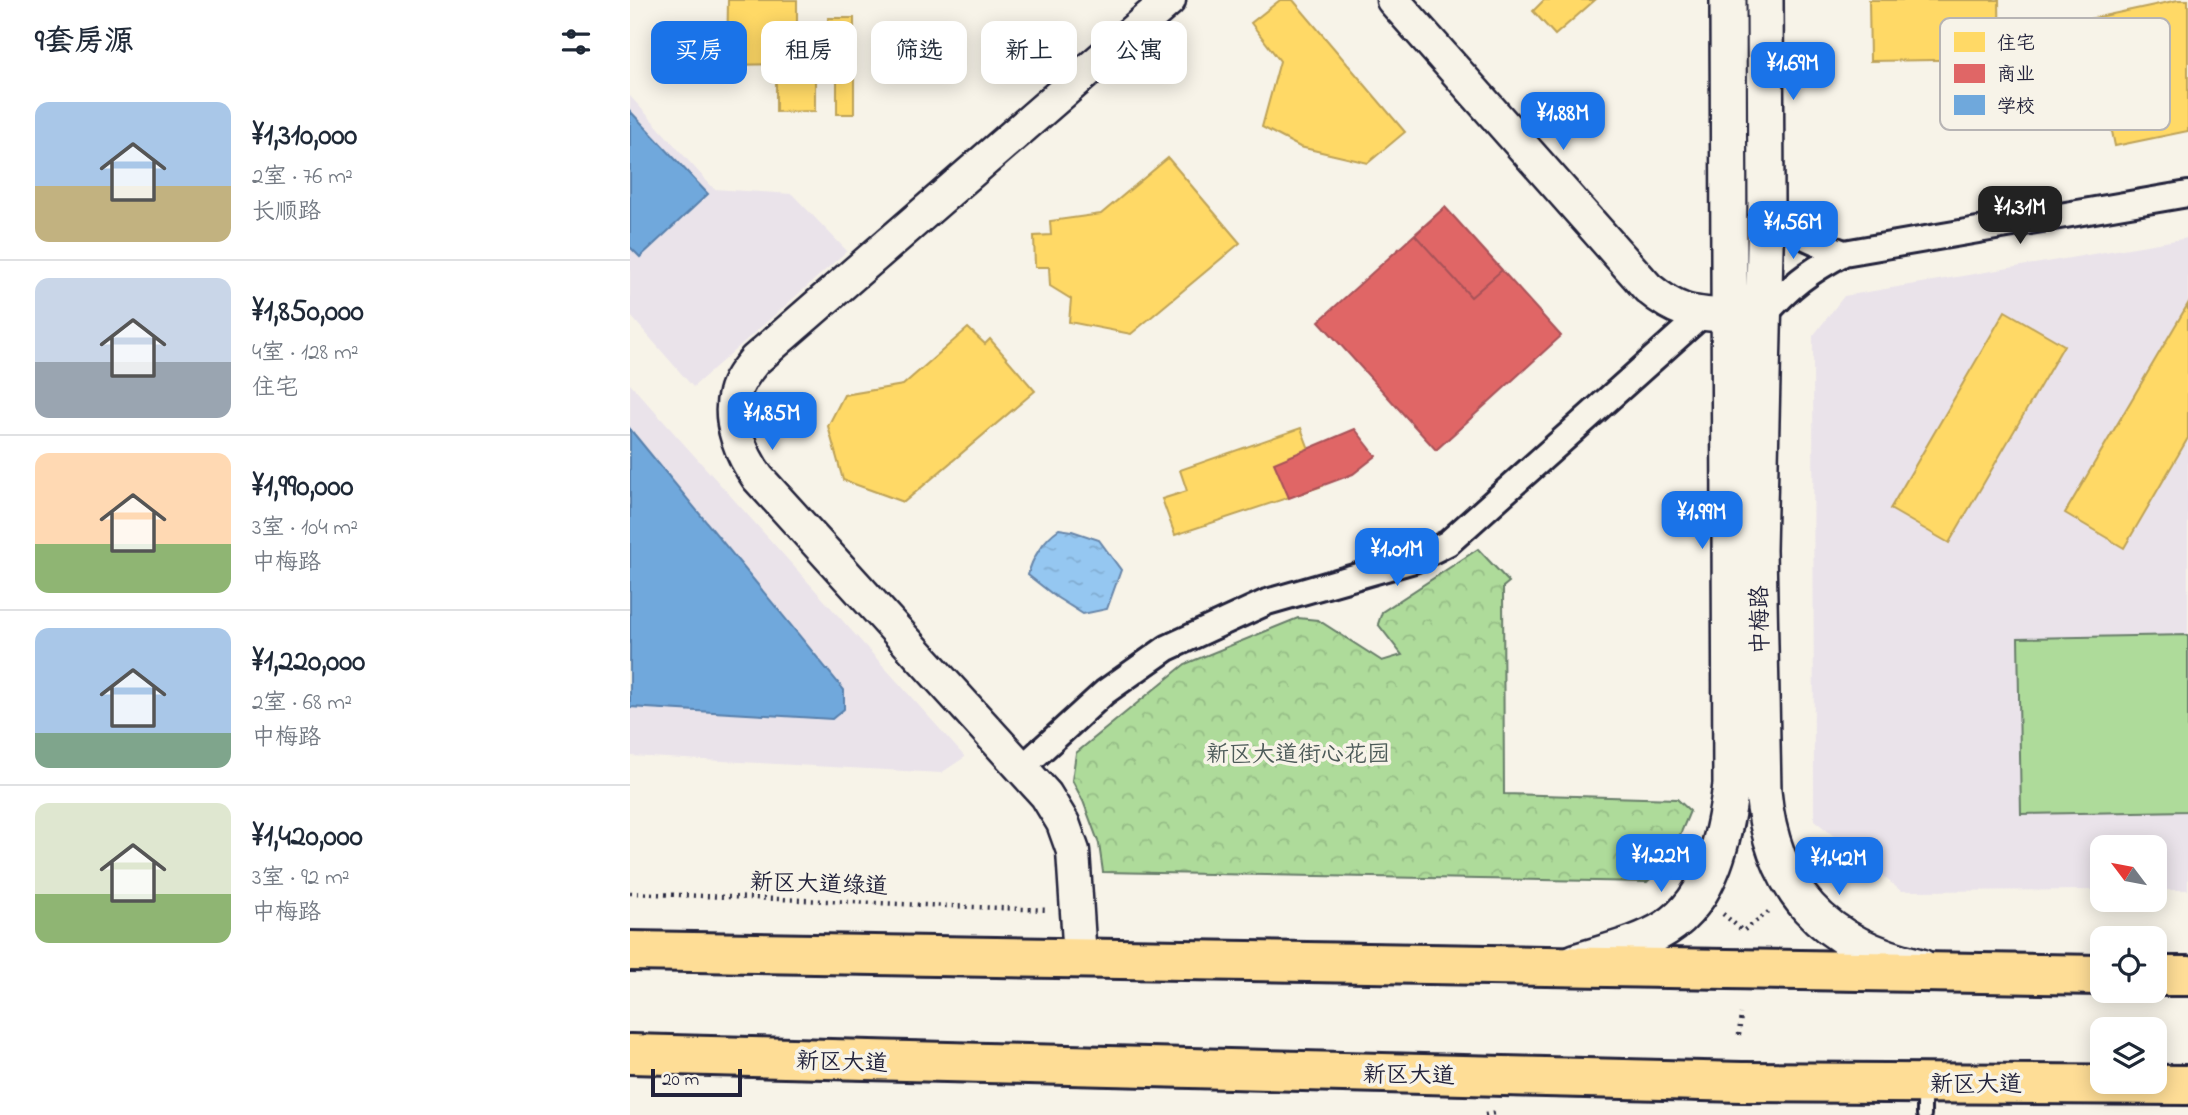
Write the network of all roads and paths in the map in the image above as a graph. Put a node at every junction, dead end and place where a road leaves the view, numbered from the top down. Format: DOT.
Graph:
graph roads {
  1 [pos="1168,0"];
  2 [pos="1393,0"];
  3 [pos="1728,0"];
  4 [pos="1765,0"];
  5 [pos="2188,194"];
  6 [pos="1766,204"];
  7 [pos="1844,253"];
  8 [pos="1716,315"];
  9 [pos="1763,316"];
  10 [pos="1023,767"];
  11 [pos="630,892"];
  12 [pos="1774,908"];
  13 [pos="1048,910"];
  14 [pos="1722,913"];
  15 [pos="630,951"];
  16 [pos="1080,958"];
  17 [pos="1558,967"];
  18 [pos="1944,973"];
  19 [pos="2090,975"];
  20 [pos="2167,976"];
  21 [pos="2188,976"];
  22 [pos="1741,1014"];
  23 [pos="1740,1035"];
  24 [pos="630,1054"];
  25 [pos="2188,1085"];
  26 [pos="1924,1099"];
  1 -- 10 [label="street"];
  2 -- 8 [label="street"];
  3 -- 8 [label="main road, 中梅路"];
  4 -- 6 [label="main road, 中梅路"];
  5 -- 7 [label="street"];
  6 -- 7 [label="street"];
  6 -- 9 [label="main road, 中梅路"];
  7 -- 9 [label="street"];
  8 -- 10 [label="street"];
  8 -- 17 [label="main road, 中梅路"];
  9 -- 18 [label="main road, 中梅路"];
  10 -- 16 [label="street"];
  11 -- 13 [label="path, 新区大道绿道"];
  12 -- 14 [label="path"];
  15 -- 16 [label="main road"];
  16 -- 17 [label="main road"];
  17 -- 18 [label="main road"];
  18 -- 19 [label="main road"];
  20 -- 21 [label="main road"];
  22 -- 23 [label="path"];
  24 -- 26 [label="main road, 新区大道"];
  25 -- 26 [label="main road, 新区大道"];
}
